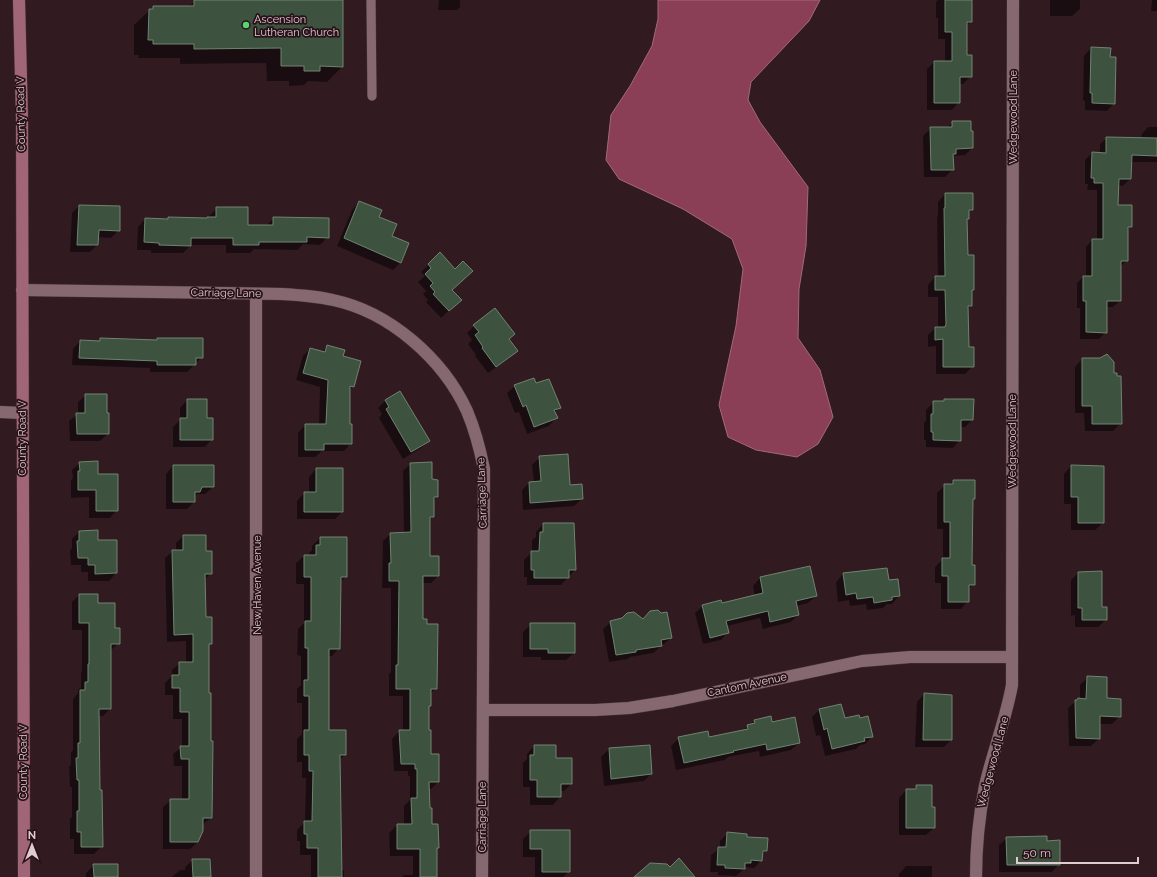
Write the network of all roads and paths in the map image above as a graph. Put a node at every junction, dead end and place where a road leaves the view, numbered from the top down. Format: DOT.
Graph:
graph roads {
  1 [pos="19,0"];
  2 [pos="371,0"];
  3 [pos="1014,0"];
  4 [pos="372,96"];
  5 [pos="22,290"];
  6 [pos="256,294"];
  7 [pos="0,412"];
  8 [pos="22,412"];
  9 [pos="1012,657"];
  10 [pos="482,710"];
  11 [pos="24,877"];
  12 [pos="256,877"];
  13 [pos="482,877"];
  14 [pos="976,877"];
  1 -- 5 [label="main road, County Road V"];
  2 -- 4 [label="lane"];
  3 -- 9 [label="street, Wedgewood Lane"];
  5 -- 6 [label="street, Carriage Lane"];
  5 -- 8 [label="main road, County Road V"];
  6 -- 10 [label="street, Carriage Lane"];
  6 -- 12 [label="street, New Haven Avenue"];
  7 -- 8 [label="street"];
  8 -- 11 [label="main road, County Road V"];
  9 -- 10 [label="street, Cantom Avenue"];
  9 -- 14 [label="street, Wedgewood Lane"];
  10 -- 13 [label="street, Carriage Lane"];
}
